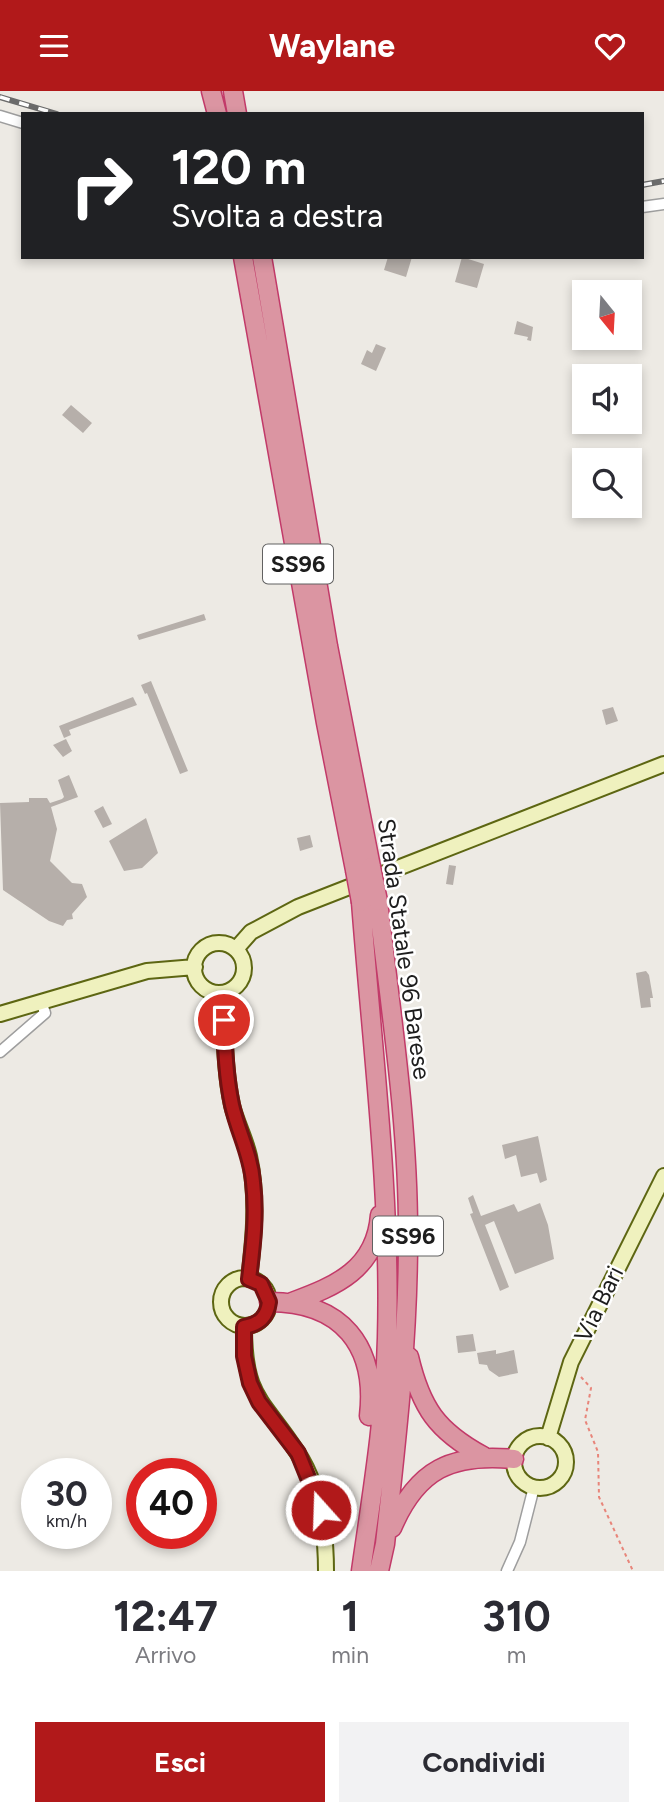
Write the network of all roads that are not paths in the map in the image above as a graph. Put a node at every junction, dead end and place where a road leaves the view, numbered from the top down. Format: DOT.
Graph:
graph roads {
  1 [pos="211,91"];
  2 [pos="233,91"];
  3 [pos="216,112"];
  4 [pos="237,112"];
  5 [pos="0,116"];
  6 [pos="21,122"];
  7 [pos="664,204"];
  8 [pos="644,207"];
  9 [pos="243,259"];
  10 [pos="262,259"];
  11 [pos="664,764"];
  12 [pos="363,868"];
  13 [pos="369,902"];
  14 [pos="236,949"];
  15 [pos="195,967"];
  16 [pos="222,993"];
  17 [pos="41,1001"];
  18 [pos="0,1014"];
  19 [pos="0,1052"];
  20 [pos="383,1170"];
  21 [pos="664,1176"];
  22 [pos="249,1279"];
  23 [pos="269,1302"];
  24 [pos="292,1302"];
  25 [pos="244,1327"];
  26 [pos="405,1341"];
  27 [pos="548,1438"];
  28 [pos="483,1456"];
  29 [pos="514,1459"];
  30 [pos="534,1487"];
  31 [pos="366,1537"];
  32 [pos="385,1544"];
  33 [pos="326,1571"];
  34 [pos="361,1571"];
  35 [pos="379,1571"];
  36 [pos="506,1571"];
  1 -- 3 [label="highway"];
  2 -- 4 [label="highway"];
  5 -- 6 [label="street"];
  7 -- 8 [label="street"];
  9 -- 12 [label="highway, Strada Statale 96 Barese / SS96"];
  10 -- 12 [label="highway, Strada Statale 96 Barese / SS96"];
  11 -- 14 [label="main road"];
  12 -- 13 [label="highway, Strada Statale 96 Barese / SS96, bridge"];
  13 -- 20 [label="highway, Strada Statale 96 Barese / SS96"];
  13 -- 26 [label="highway, Strada Statale 96 Barese / SS96"];
  14 -- 15 [label="main road"];
  14 -- 16 [label="main road"];
  15 -- 16 [label="main road"];
  15 -- 17 [label="main road"];
  16 -- 22 [label="main road"];
  17 -- 18 [label="main road"];
  17 -- 19 [label="street"];
  20 -- 24 [label="highway"];
  20 -- 31 [label="highway, Strada Statale 96 Barese / SS96"];
  21 -- 27 [label="main road, Via Bari"];
  22 -- 23 [label="main road"];
  22 -- 25 [label="main road"];
  23 -- 24 [label="highway"];
  23 -- 25 [label="main road"];
  24 -- 31 [label="highway"];
  25 -- 33 [label="main road"];
  26 -- 28 [label="highway"];
  26 -- 32 [label="highway, Strada Statale 96 Barese / SS96"];
  27 -- 29 [label="main road"];
  27 -- 30 [label="main road"];
  28 -- 29 [label="highway"];
  28 -- 32 [label="highway"];
  29 -- 30 [label="main road"];
  30 -- 36 [label="street"];
  31 -- 34 [label="highway, Strada Statale 96 Barese / SS96"];
  32 -- 35 [label="highway, Strada Statale 96 Barese / SS96"];
}
